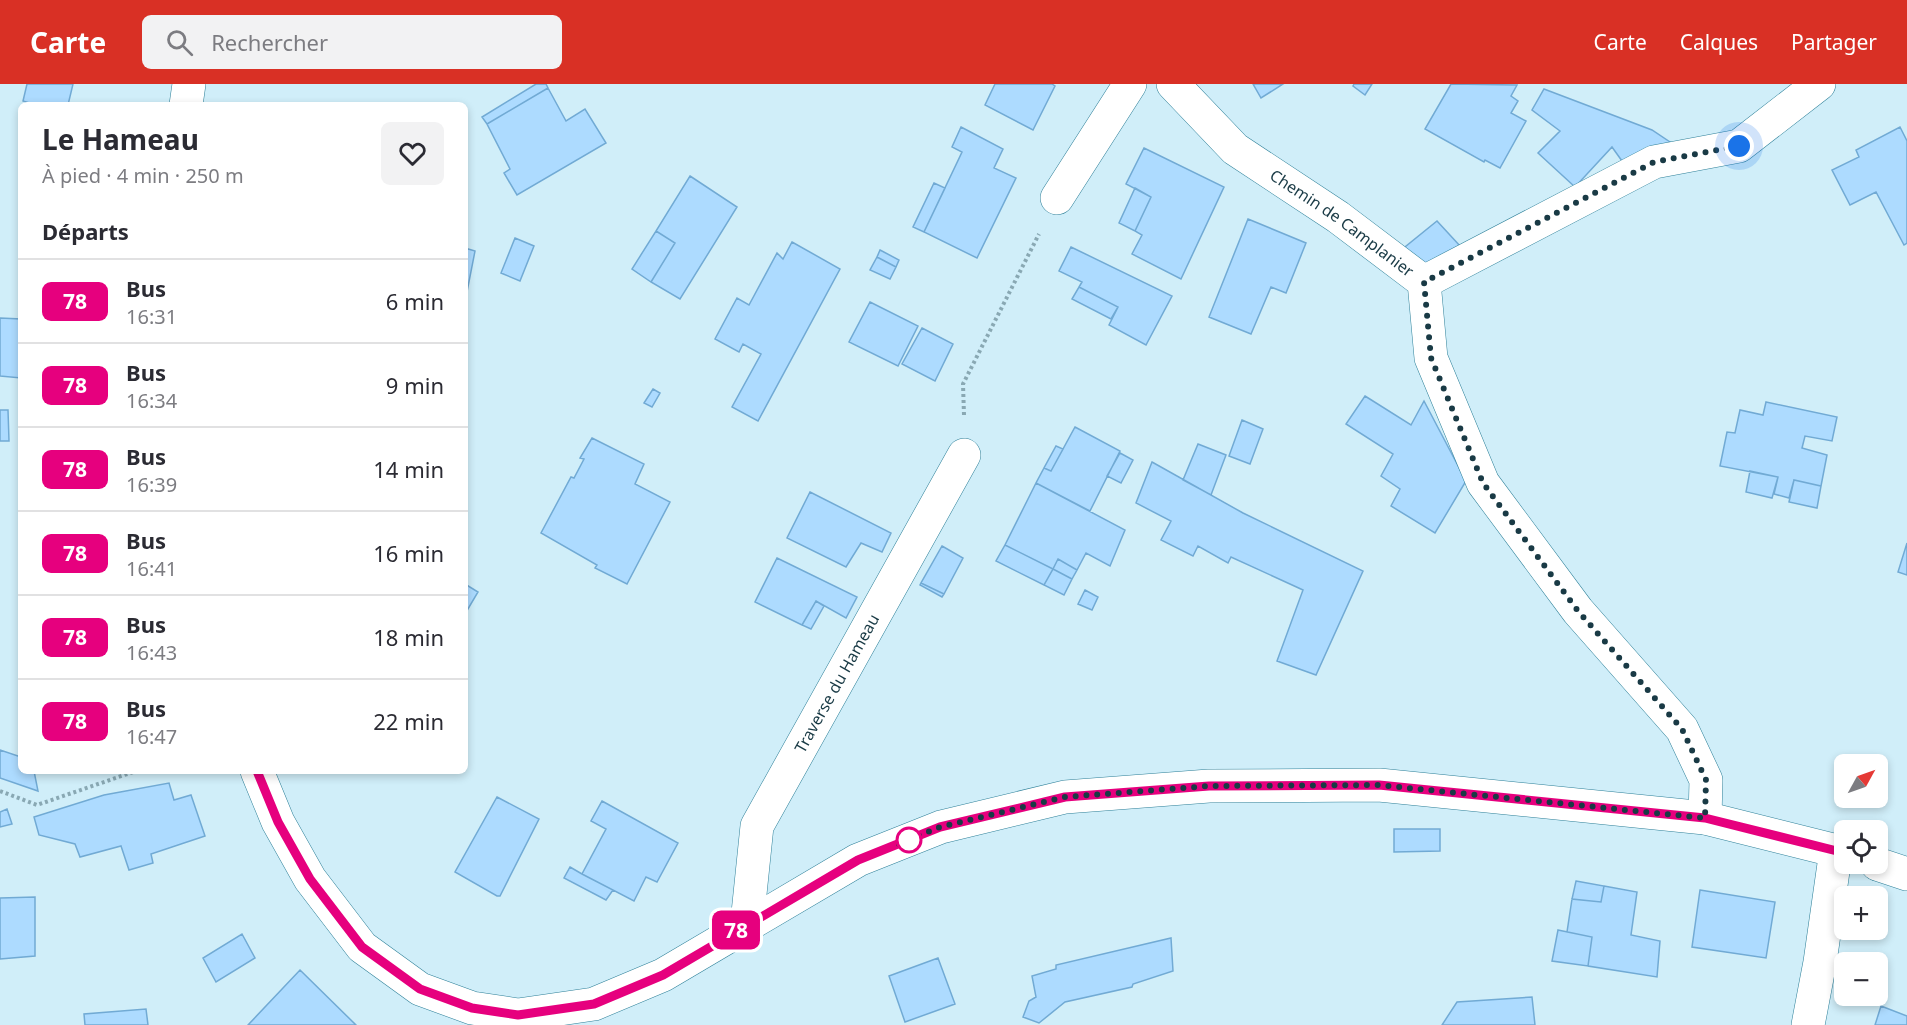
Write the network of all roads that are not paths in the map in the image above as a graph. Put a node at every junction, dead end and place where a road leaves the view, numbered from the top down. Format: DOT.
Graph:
graph roads {
  1 [pos="189,84"];
  2 [pos="1130,84"];
  3 [pos="1173,84"];
  4 [pos="1819,84"];
  5 [pos="186,102"];
  6 [pos="1057,198"];
  7 [pos="1424,282"];
  8 [pos="964,455"];
  9 [pos="258,774"];
  10 [pos="1705,818"];
  11 [pos="1834,850"];
  12 [pos="1888,868"];
  13 [pos="1836,874"];
  14 [pos="1907,874"];
  15 [pos="747,923"];
  16 [pos="1808,1025"];
  1 -- 5 [label="street"];
  2 -- 6 [label="street"];
  3 -- 7 [label="street, Chemin de Camplanier"];
  4 -- 7 [label="street"];
  7 -- 10 [label="street, Chemin de Camplanier"];
  8 -- 15 [label="street, Traverse du Hameau"];
  9 -- 15 [label="street"];
  10 -- 11 [label="street"];
  10 -- 15 [label="street"];
  12 -- 14 [label="street"];
  13 -- 16 [label="street"];
}
